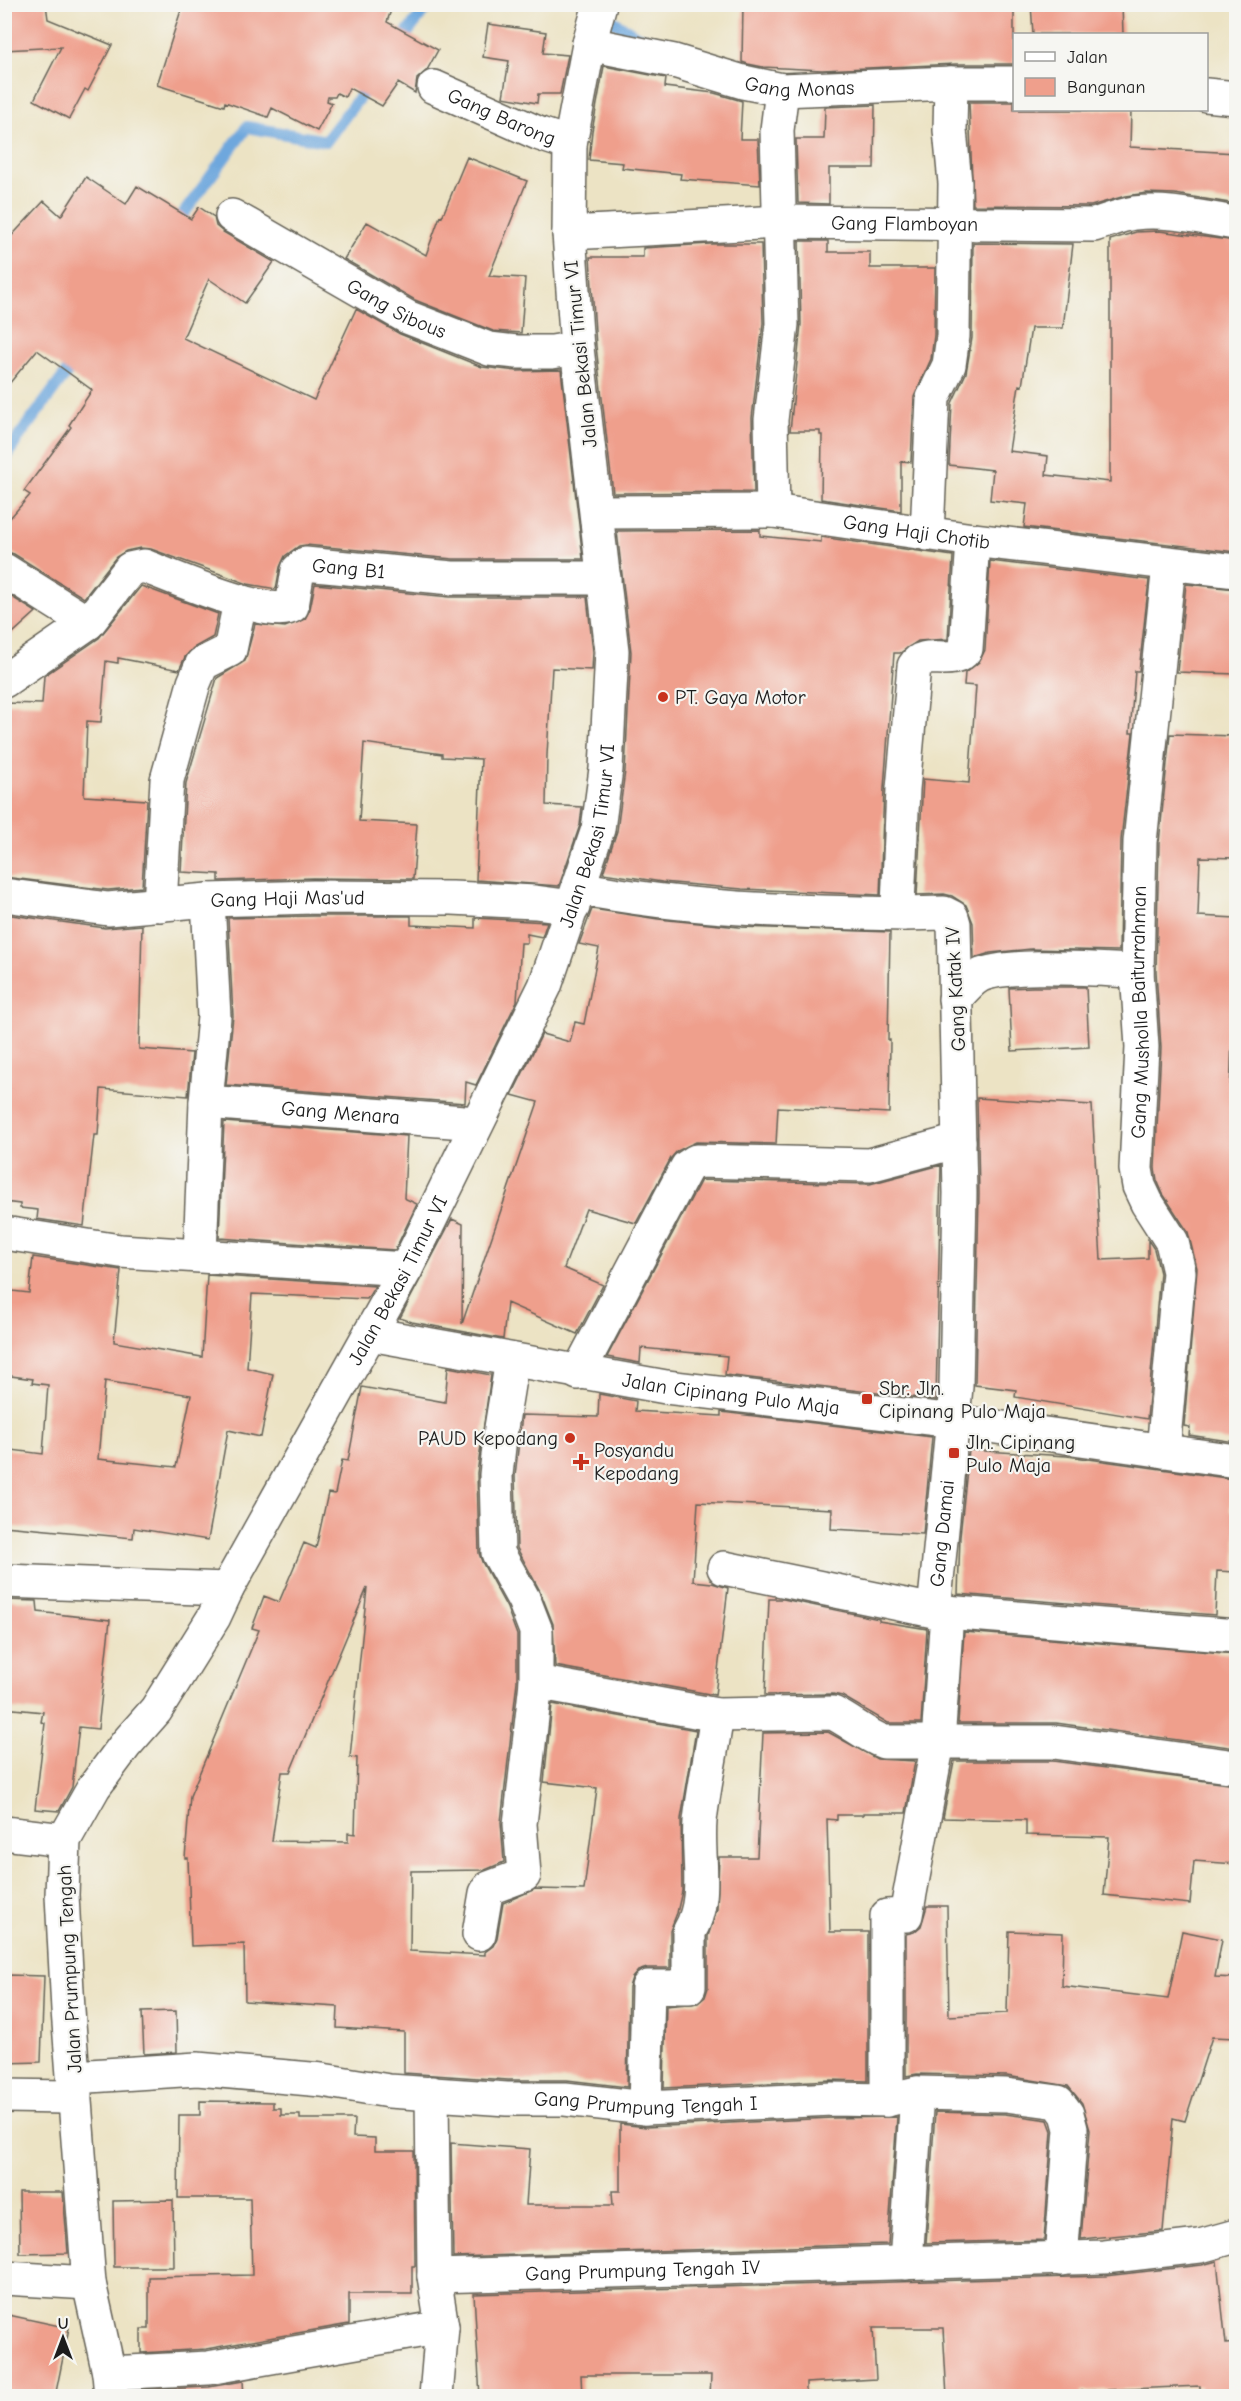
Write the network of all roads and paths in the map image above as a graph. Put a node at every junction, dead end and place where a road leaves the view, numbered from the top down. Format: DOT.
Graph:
graph roads {
  1 [pos="600,4"];
  2 [pos="590,41"];
  3 [pos="951,83"];
  4 [pos="1013,83"];
  5 [pos="434,87"];
  6 [pos="782,90"];
  7 [pos="1208,95"];
  8 [pos="1236,98"];
  9 [pos="570,144"];
  10 [pos="232,216"];
  11 [pos="779,222"];
  12 [pos="1236,223"];
  13 [pos="955,224"];
  14 [pos="569,233"];
  15 [pos="577,348"];
  16 [pos="773,511"];
  17 [pos="597,512"];
  18 [pos="927,534"];
  19 [pos="973,540"];
  20 [pos="1169,565"];
  21 [pos="4,570"];
  22 [pos="1236,571"];
  23 [pos="604,578"];
  24 [pos="240,602"];
  25 [pos="88,623"];
  26 [pos="4,681"];
  27 [pos="4,895"];
  28 [pos="576,898"];
  29 [pos="208,900"];
  30 [pos="160,905"];
  31 [pos="904,914"];
  32 [pos="1137,971"];
  33 [pos="955,999"];
  34 [pos="206,1102"];
  35 [pos="477,1123"];
  36 [pos="959,1141"];
  37 [pos="4,1233"];
  38 [pos="200,1255"];
  39 [pos="406,1269"];
  40 [pos="370,1334"];
  41 [pos="512,1360"];
  42 [pos="578,1373"];
  43 [pos="954,1421"];
  44 [pos="1163,1451"];
  45 [pos="1236,1461"];
  46 [pos="724,1568"];
  47 [pos="4,1581"];
  48 [pos="226,1589"];
  49 [pos="941,1612"];
  50 [pos="1236,1636"];
  51 [pos="536,1682"];
  52 [pos="717,1715"];
  53 [pos="938,1742"];
  54 [pos="1236,1767"];
  55 [pos="4,1833"];
  56 [pos="64,1840"];
  57 [pos="479,1934"];
  58 [pos="75,2086"];
  59 [pos="432,2093"];
  60 [pos="4,2096"];
  61 [pos="902,2096"];
  62 [pos="645,2108"];
  63 [pos="1236,2236"];
  64 [pos="1061,2259"];
  65 [pos="906,2263"];
  66 [pos="434,2276"];
  67 [pos="4,2278"];
  68 [pos="89,2283"];
  69 [pos="442,2327"];
  70 [pos="110,2385"];
  71 [pos="436,2397"];
  1 -- 2 [label="street, Jalan Bekasi Timur VI"];
  2 -- 6 [label="street, Gang Monas"];
  2 -- 9 [label="street, Jalan Bekasi Timur VI"];
  3 -- 4 [label="street, Gang Monas"];
  3 -- 6 [label="street, Gang Monas"];
  3 -- 13 [label="street"];
  5 -- 9 [label="street, Gang Barong"];
  6 -- 11 [label="street"];
  7 -- 8 [label="street"];
  9 -- 14 [label="street, Jalan Bekasi Timur VI"];
  10 -- 15 [label="street, Gang Sibous"];
  11 -- 13 [label="street, Gang Flamboyan"];
  11 -- 14 [label="street, Gang Flamboyan"];
  11 -- 16 [label="street"];
  12 -- 13 [label="street, Gang Flamboyan"];
  13 -- 18 [label="street"];
  14 -- 15 [label="street, Jalan Bekasi Timur VI"];
  15 -- 17 [label="street, Jalan Bekasi Timur VI"];
  16 -- 17 [label="street, Gang Haji Chotib"];
  16 -- 18 [label="street, Gang Haji Chotib"];
  17 -- 23 [label="street, Jalan Bekasi Timur VI"];
  18 -- 19 [label="street, Gang Haji Chotib"];
  19 -- 20 [label="street, Gang Haji Chotib"];
  19 -- 31 [label="street"];
  20 -- 22 [label="street, Gang Haji Chotib"];
  20 -- 32 [label="street, Gang Musholla Baiturrahman"];
  21 -- 25 [label="street"];
  23 -- 24 [label="street, Gang B1"];
  23 -- 28 [label="street, Jalan Bekasi Timur VI"];
  24 -- 25 [label="street, Gang B1"];
  24 -- 30 [label="street"];
  25 -- 26 [label="street"];
  27 -- 30 [label="street, Gang Haji Mas'ud"];
  28 -- 29 [label="street, Gang Haji Mas'ud"];
  28 -- 31 [label="street, Gang Haji Mas'ud"];
  28 -- 35 [label="street, Jalan Bekasi Timur VI"];
  29 -- 30 [label="street, Gang Haji Mas'ud"];
  29 -- 34 [label="street"];
  31 -- 33 [label="street, Gang Katak IV"];
  32 -- 33 [label="street"];
  32 -- 44 [label="street, Gang Musholla Baiturrahman"];
  33 -- 36 [label="street, Gang Katak IV"];
  34 -- 35 [label="street, Gang Menara"];
  34 -- 38 [label="street"];
  35 -- 39 [label="street, Jalan Bekasi Timur VI"];
  36 -- 42 [label="street"];
  36 -- 43 [label="street, Gang Katak IV"];
  37 -- 38 [label="street"];
  38 -- 39 [label="street"];
  39 -- 40 [label="street, Jalan Bekasi Timur VI"];
  40 -- 41 [label="street, Jalan Cipinang Pulo Maja"];
  40 -- 48 [label="street, Jalan Bekasi Timur VI"];
  41 -- 42 [label="street, Jalan Cipinang Pulo Maja"];
  41 -- 51 [label="street"];
  42 -- 43 [label="street, Jalan Cipinang Pulo Maja"];
  43 -- 44 [label="street, Jalan Cipinang Pulo Maja"];
  43 -- 49 [label="street, Gang Damai"];
  44 -- 45 [label="street, Jalan Cipinang Pulo Maja"];
  46 -- 49 [label="street"];
  47 -- 48 [label="street"];
  48 -- 56 [label="street, Jalan Prumpung Tengah"];
  49 -- 50 [label="street"];
  49 -- 53 [label="street, Gang Damai"];
  51 -- 52 [label="street"];
  51 -- 57 [label="street"];
  52 -- 53 [label="street"];
  52 -- 62 [label="street"];
  53 -- 54 [label="street"];
  53 -- 61 [label="street, Gang Damai"];
  55 -- 56 [label="street"];
  56 -- 58 [label="street, Jalan Prumpung Tengah"];
  58 -- 59 [label="street, Gang Prumpung Tengah I"];
  58 -- 60 [label="street, Gang Prumpung Tengah I"];
  58 -- 68 [label="street, Jalan Prumpung Tengah"];
  59 -- 62 [label="street, Gang Prumpung Tengah I"];
  59 -- 66 [label="street"];
  61 -- 62 [label="street, Gang Prumpung Tengah I"];
  61 -- 64 [label="street, Gang Prumpung Tengah I"];
  61 -- 65 [label="street"];
  63 -- 64 [label="street, Gang Prumpung Tengah IV"];
  64 -- 65 [label="street, Gang Prumpung Tengah IV"];
  65 -- 66 [label="street, Gang Prumpung Tengah IV"];
  66 -- 69 [label="street"];
  67 -- 68 [label="street"];
  68 -- 70 [label="street, Jalan Prumpung Tengah"];
  69 -- 70 [label="street"];
  69 -- 71 [label="street"];
}
